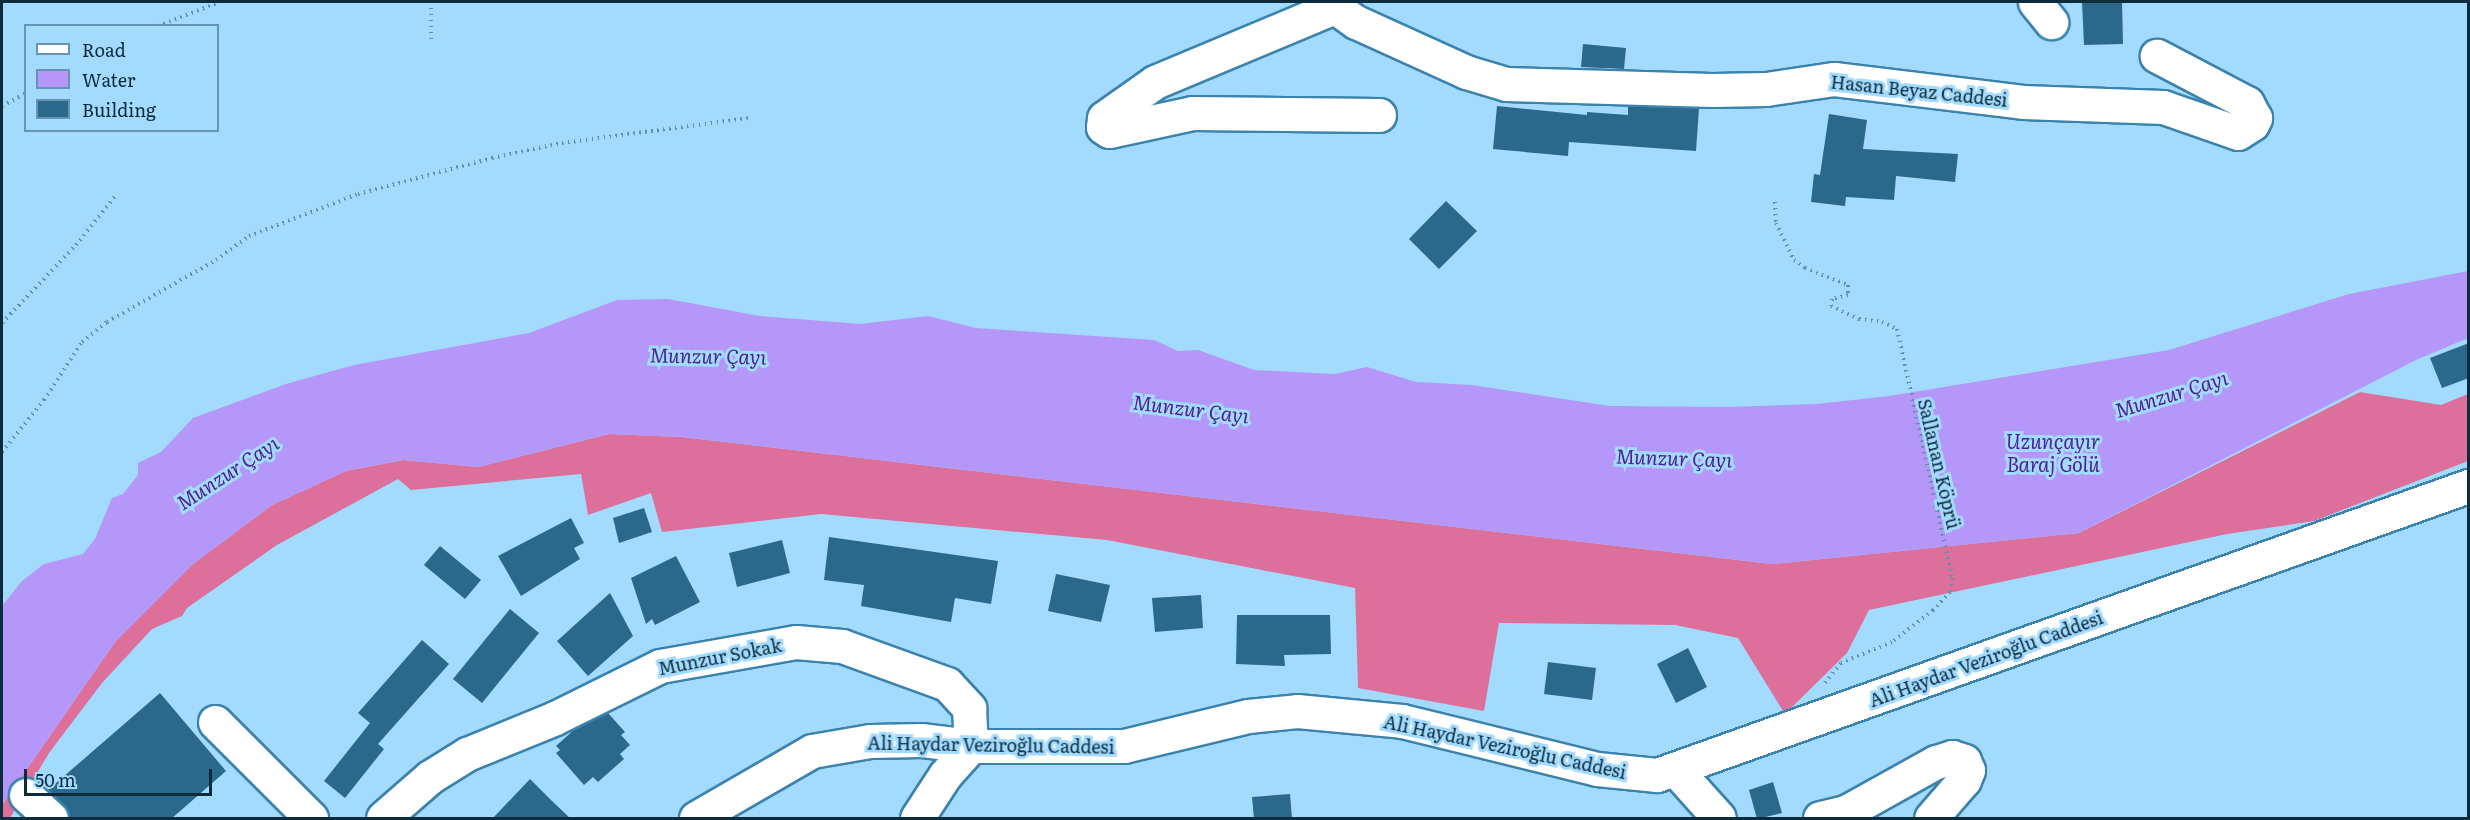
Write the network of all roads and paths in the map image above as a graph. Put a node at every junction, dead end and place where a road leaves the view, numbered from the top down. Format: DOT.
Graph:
graph roads {
  1 [pos="220,2"];
  2 [pos="431,2"];
  3 [pos="1330,5"];
  4 [pos="163,24"];
  5 [pos="431,42"];
  6 [pos="2157,56"];
  7 [pos="24,94"];
  8 [pos="2,106"];
  9 [pos="1379,115"];
  10 [pos="749,118"];
  11 [pos="117,194"];
  12 [pos="1776,202"];
  13 [pos="2,323"];
  14 [pos="2,452"];
  15 [pos="2469,486"];
  16 [pos="1819,692"];
  17 [pos="215,722"];
  18 [pos="971,746"];
  19 [pos="1676,770"];
  20 [pos="26,795"];
  21 [pos="51,819"];
  22 [pos="311,819"];
  23 [pos="383,819"];
  24 [pos="696,819"];
  25 [pos="917,819"];
  26 [pos="1719,819"];
  27 [pos="1820,819"];
  28 [pos="1931,819"];
  1 -- 4 [label="path"];
  2 -- 5 [label="path"];
  3 -- 6 [label="street, Hasan Beyaz Caddesi"];
  3 -- 9 [label="street"];
  7 -- 8 [label="path"];
  10 -- 14 [label="path"];
  11 -- 13 [label="path"];
  12 -- 16 [label="path, Sallanan Köprü"];
  15 -- 19 [label="street, Ali Haydar Veziroğlu Caddesi"];
  17 -- 22 [label="street"];
  18 -- 19 [label="street, Ali Haydar Veziroğlu Caddesi"];
  18 -- 23 [label="street, Munzur Sokak"];
  18 -- 24 [label="street, Ali Haydar Veziroğlu Caddesi"];
  18 -- 25 [label="street"];
  19 -- 26 [label="street"];
  20 -- 21 [label="street"];
  27 -- 28 [label="street"];
}
